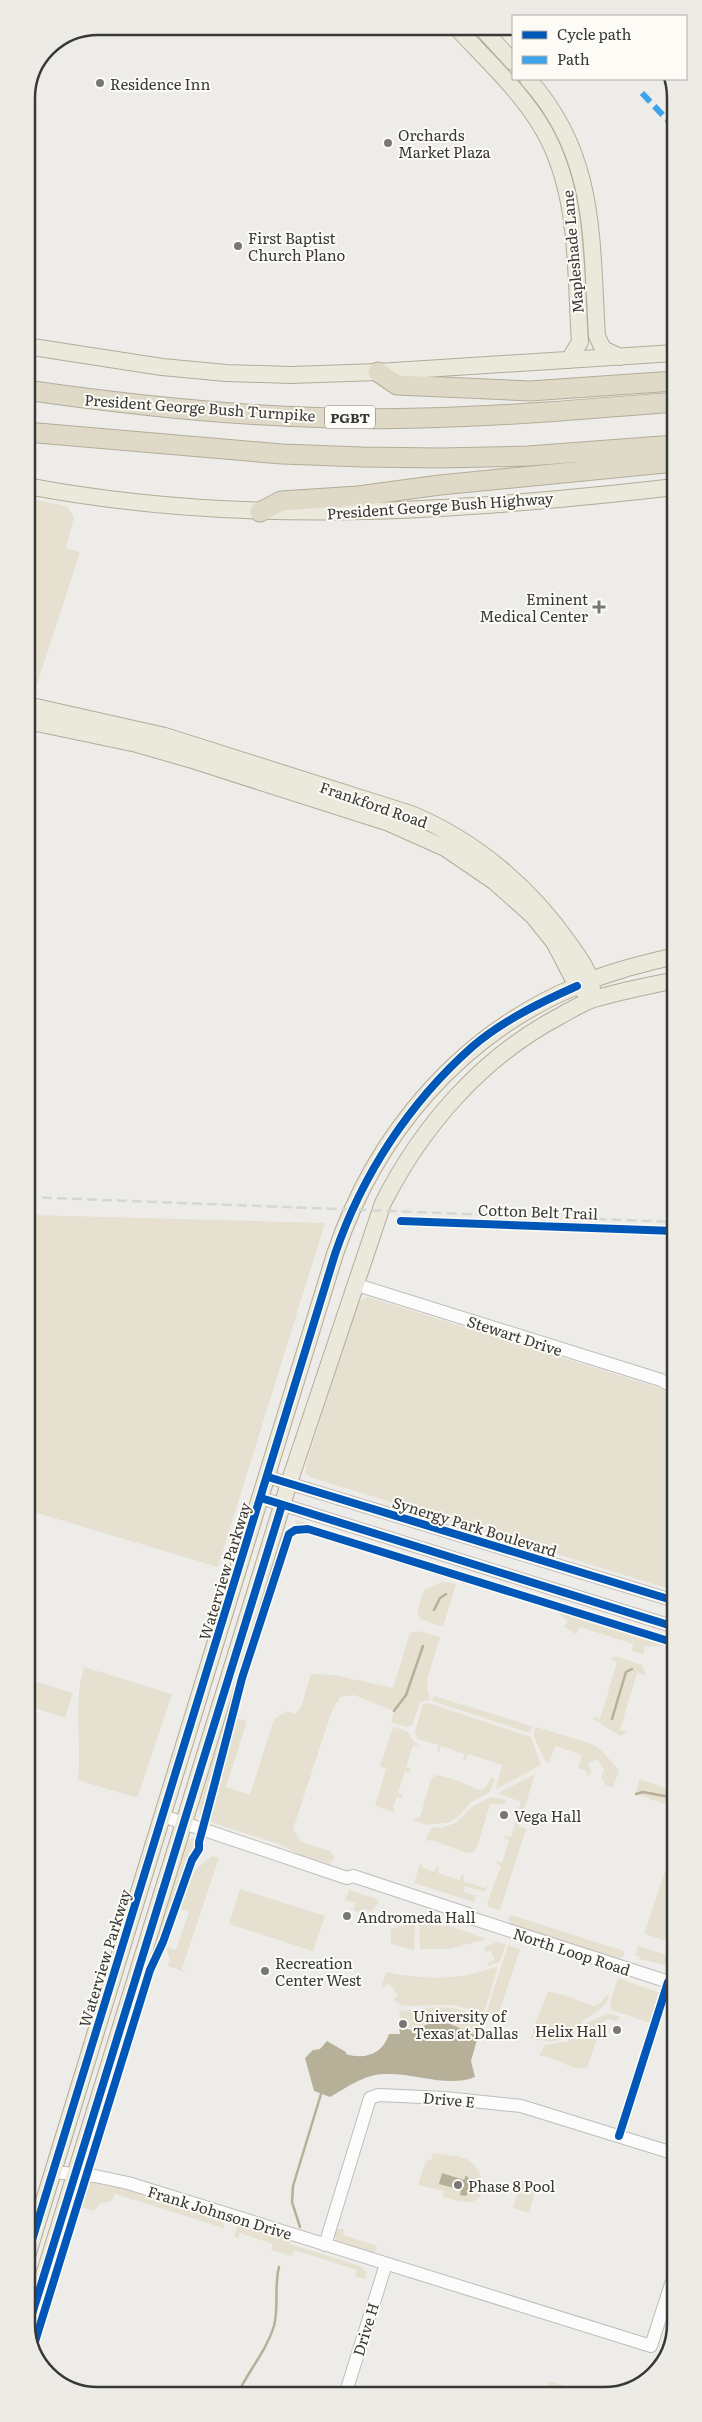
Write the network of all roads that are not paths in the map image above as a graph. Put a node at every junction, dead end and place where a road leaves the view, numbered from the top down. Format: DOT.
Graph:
graph roads {
  1 [pos="463,35"];
  2 [pos="488,35"];
  3 [pos="512,61"];
  4 [pos="529,80"];
  5 [pos="547,102"];
  6 [pos="531,112"];
  7 [pos="589,215"];
  8 [pos="572,216"];
  9 [pos="35,347"];
  10 [pos="667,354"];
  11 [pos="620,357"];
  12 [pos="569,360"];
  13 [pos="378,372"];
  14 [pos="667,381"];
  15 [pos="35,391"];
  16 [pos="667,402"];
  17 [pos="35,433"];
  18 [pos="667,445"];
  19 [pos="667,463"];
  20 [pos="35,487"];
  21 [pos="667,488"];
  22 [pos="260,512"];
  23 [pos="35,707"];
  24 [pos="35,723"];
  25 [pos="191,752"];
  26 [pos="667,958"];
  27 [pos="667,982"];
  28 [pos="584,983"];
  29 [pos="593,999"];
  30 [pos="448,1071"];
  31 [pos="464,1087"];
  32 [pos="354,1284"];
  33 [pos="667,1383"];
  34 [pos="268,1476"];
  35 [pos="289,1483"];
  36 [pos="261,1498"];
  37 [pos="282,1505"];
  38 [pos="235,1582"];
  39 [pos="256,1589"];
  40 [pos="667,1600"];
  41 [pos="667,1624"];
  42 [pos="163,1816"];
  43 [pos="184,1823"];
  44 [pos="667,1983"];
  45 [pos="667,2151"];
  46 [pos="53,2172"];
  47 [pos="76,2173"];
  48 [pos="35,2230"];
  49 [pos="325,2245"];
  50 [pos="386,2264"];
  51 [pos="35,2291"];
  52 [pos="667,2293"];
  53 [pos="348,2387"];
  1 -- 6 [label="main road, Mapleshade Lane"];
  2 -- 3 [label="main road"];
  4 -- 5 [label="main road, Mapleshade Lane"];
  5 -- 6 [label="main road"];
  5 -- 7 [label="main road, Mapleshade Lane"];
  6 -- 8 [label="main road, Mapleshade Lane"];
  7 -- 8 [label="main road"];
  7 -- 11 [label="main road, Mapleshade Lane"];
  8 -- 12 [label="main road, Mapleshade Lane"];
  9 -- 13 [label="main road"];
  10 -- 11 [label="main road"];
  11 -- 12 [label="main road"];
  12 -- 13 [label="main road"];
  13 -- 14 [label="highway"];
  15 -- 16 [label="highway, President George Bush Turnpike / PGBT"];
  17 -- 18 [label="highway"];
  19 -- 22 [label="highway"];
  20 -- 22 [label="main road, President George Bush Highway"];
  21 -- 22 [label="main road, President George Bush Highway"];
  23 -- 25 [label="main road, Frankford Road"];
  24 -- 25 [label="main road, Frankford Road"];
  25 -- 28 [label="main road, Frankford Road"];
  26 -- 28 [label="main road, Waterview Parkway"];
  27 -- 29 [label="main road"];
  28 -- 29 [label="main road, Frankford Road"];
  28 -- 30 [label="main road, Waterview Parkway"];
  29 -- 31 [label="main road"];
  30 -- 31 [label="main road"];
  30 -- 34 [label="main road, Waterview Parkway"];
  31 -- 32 [label="main road"];
  32 -- 33 [label="street, Stewart Drive"];
  32 -- 35 [label="main road"];
  34 -- 35 [label="street, Synergy Park Boulevard"];
  34 -- 36 [label="main road, Waterview Parkway"];
  35 -- 37 [label="main road"];
  35 -- 40 [label="street, Synergy Park Boulevard"];
  36 -- 37 [label="street"];
  36 -- 38 [label="main road, Waterview Parkway"];
  37 -- 39 [label="main road"];
  37 -- 41 [label="street"];
  38 -- 39 [label="main road"];
  38 -- 42 [label="main road, Waterview Parkway"];
  39 -- 43 [label="main road"];
  42 -- 43 [label="street, North Loop Road"];
  42 -- 46 [label="main road, Waterview Parkway"];
  43 -- 44 [label="street, North Loop Road"];
  43 -- 47 [label="main road"];
  45 -- 49 [label="street, Drive E"];
  46 -- 47 [label="street, Frank Johnson Drive"];
  46 -- 48 [label="main road, Waterview Parkway"];
  47 -- 49 [label="street, Frank Johnson Drive"];
  47 -- 51 [label="main road"];
  49 -- 50 [label="street, Frank Johnson Drive"];
  50 -- 52 [label="street, Frank Johnson Drive"];
  50 -- 53 [label="street, Drive H"];
}
